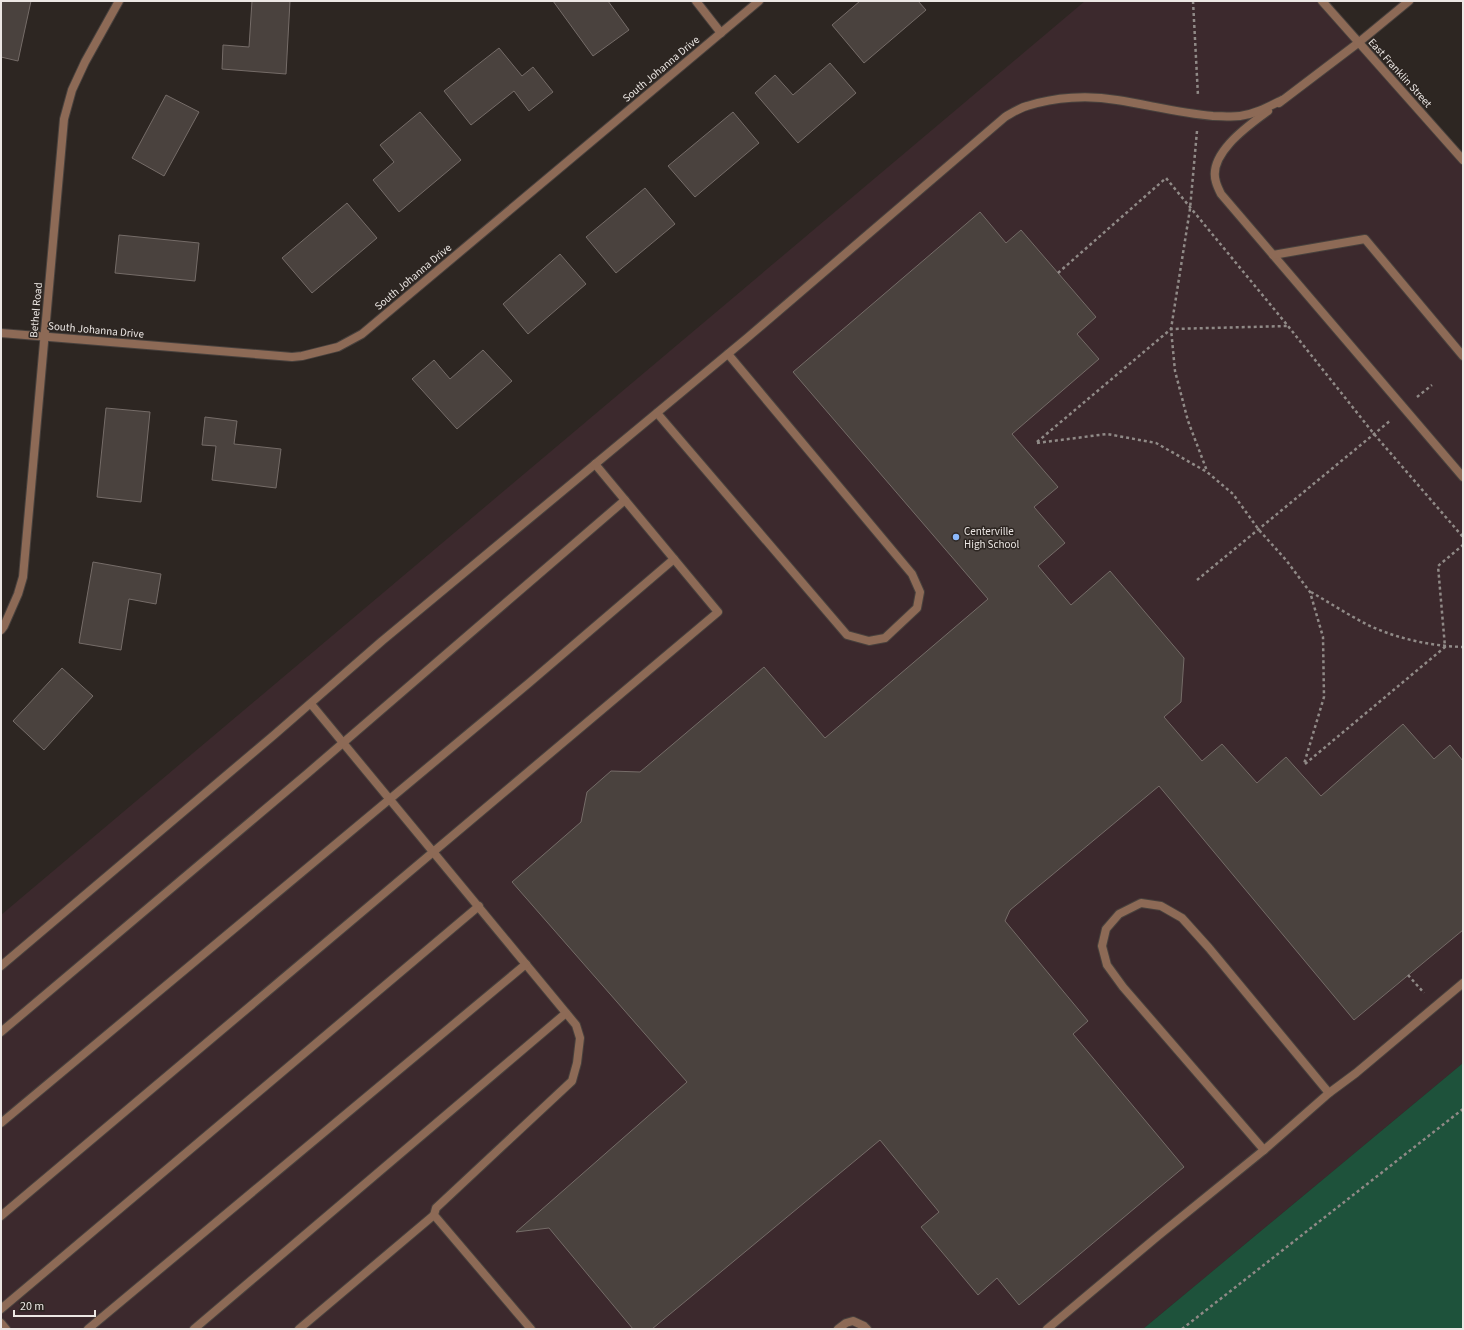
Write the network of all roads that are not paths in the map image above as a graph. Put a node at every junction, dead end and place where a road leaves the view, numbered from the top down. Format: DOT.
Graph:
graph roads {
  1 [pos="119,1"];
  2 [pos="696,1"];
  3 [pos="759,1"];
  4 [pos="1322,1"];
  5 [pos="1409,1"];
  6 [pos="721,33"];
  7 [pos="1358,43"];
  8 [pos="1282,100"];
  9 [pos="1463,160"];
  10 [pos="1273,254"];
  11 [pos="1,333"];
  12 [pos="45,337"];
  13 [pos="728,354"];
  14 [pos="1463,356"];
  15 [pos="657,413"];
  16 [pos="595,464"];
  17 [pos="1463,477"];
  18 [pos="625,500"];
  19 [pos="674,559"];
  20 [pos="1,630"];
  21 [pos="311,704"];
  22 [pos="344,742"];
  23 [pos="390,799"];
  24 [pos="433,851"];
  25 [pos="479,906"];
  26 [pos="526,964"];
  27 [pos="1,966"];
  28 [pos="1463,983"];
  29 [pos="566,1012"];
  30 [pos="1,1032"];
  31 [pos="1329,1093"];
  32 [pos="1,1123"];
  33 [pos="1264,1150"];
  34 [pos="434,1215"];
  35 [pos="1,1216"];
  36 [pos="1,1309"];
  37 [pos="1,1323"];
  38 [pos="6,1329"];
  39 [pos="88,1329"];
  40 [pos="194,1329"];
  41 [pos="299,1329"];
  42 [pos="531,1329"];
  43 [pos="838,1329"];
  44 [pos="867,1329"];
  45 [pos="1047,1329"];
  1 -- 12 [label="street, Bethel Road"];
  2 -- 6 [label="street"];
  3 -- 6 [label="street, South Johanna Drive"];
  4 -- 7 [label="street, East Franklin Street"];
  5 -- 7 [label="street"];
  6 -- 12 [label="street, South Johanna Drive"];
  7 -- 8 [label="street"];
  7 -- 9 [label="street, East Franklin Street"];
  8 -- 10 [label="street"];
  8 -- 13 [label="street"];
  10 -- 14 [label="street"];
  10 -- 17 [label="street"];
  11 -- 12 [label="street, South Johanna Drive"];
  12 -- 20 [label="street, Bethel Road"];
  13 -- 15 [label="street"];
  13 -- 15 [label="street"];
  15 -- 16 [label="street"];
  16 -- 18 [label="street"];
  16 -- 21 [label="street"];
  18 -- 19 [label="street"];
  18 -- 22 [label="street"];
  19 -- 23 [label="street"];
  19 -- 24 [label="street"];
  21 -- 22 [label="street"];
  21 -- 27 [label="street"];
  22 -- 23 [label="street"];
  22 -- 30 [label="street"];
  23 -- 24 [label="street"];
  23 -- 32 [label="street"];
  24 -- 25 [label="street"];
  24 -- 35 [label="street"];
  25 -- 26 [label="street"];
  25 -- 36 [label="street"];
  26 -- 29 [label="street"];
  26 -- 39 [label="street"];
  28 -- 31 [label="street"];
  29 -- 34 [label="street"];
  29 -- 40 [label="street"];
  31 -- 33 [label="street"];
  31 -- 33 [label="street"];
  33 -- 45 [label="street"];
  34 -- 41 [label="street"];
  34 -- 42 [label="street"];
  37 -- 38 [label="street"];
  43 -- 44 [label="street"];
}
